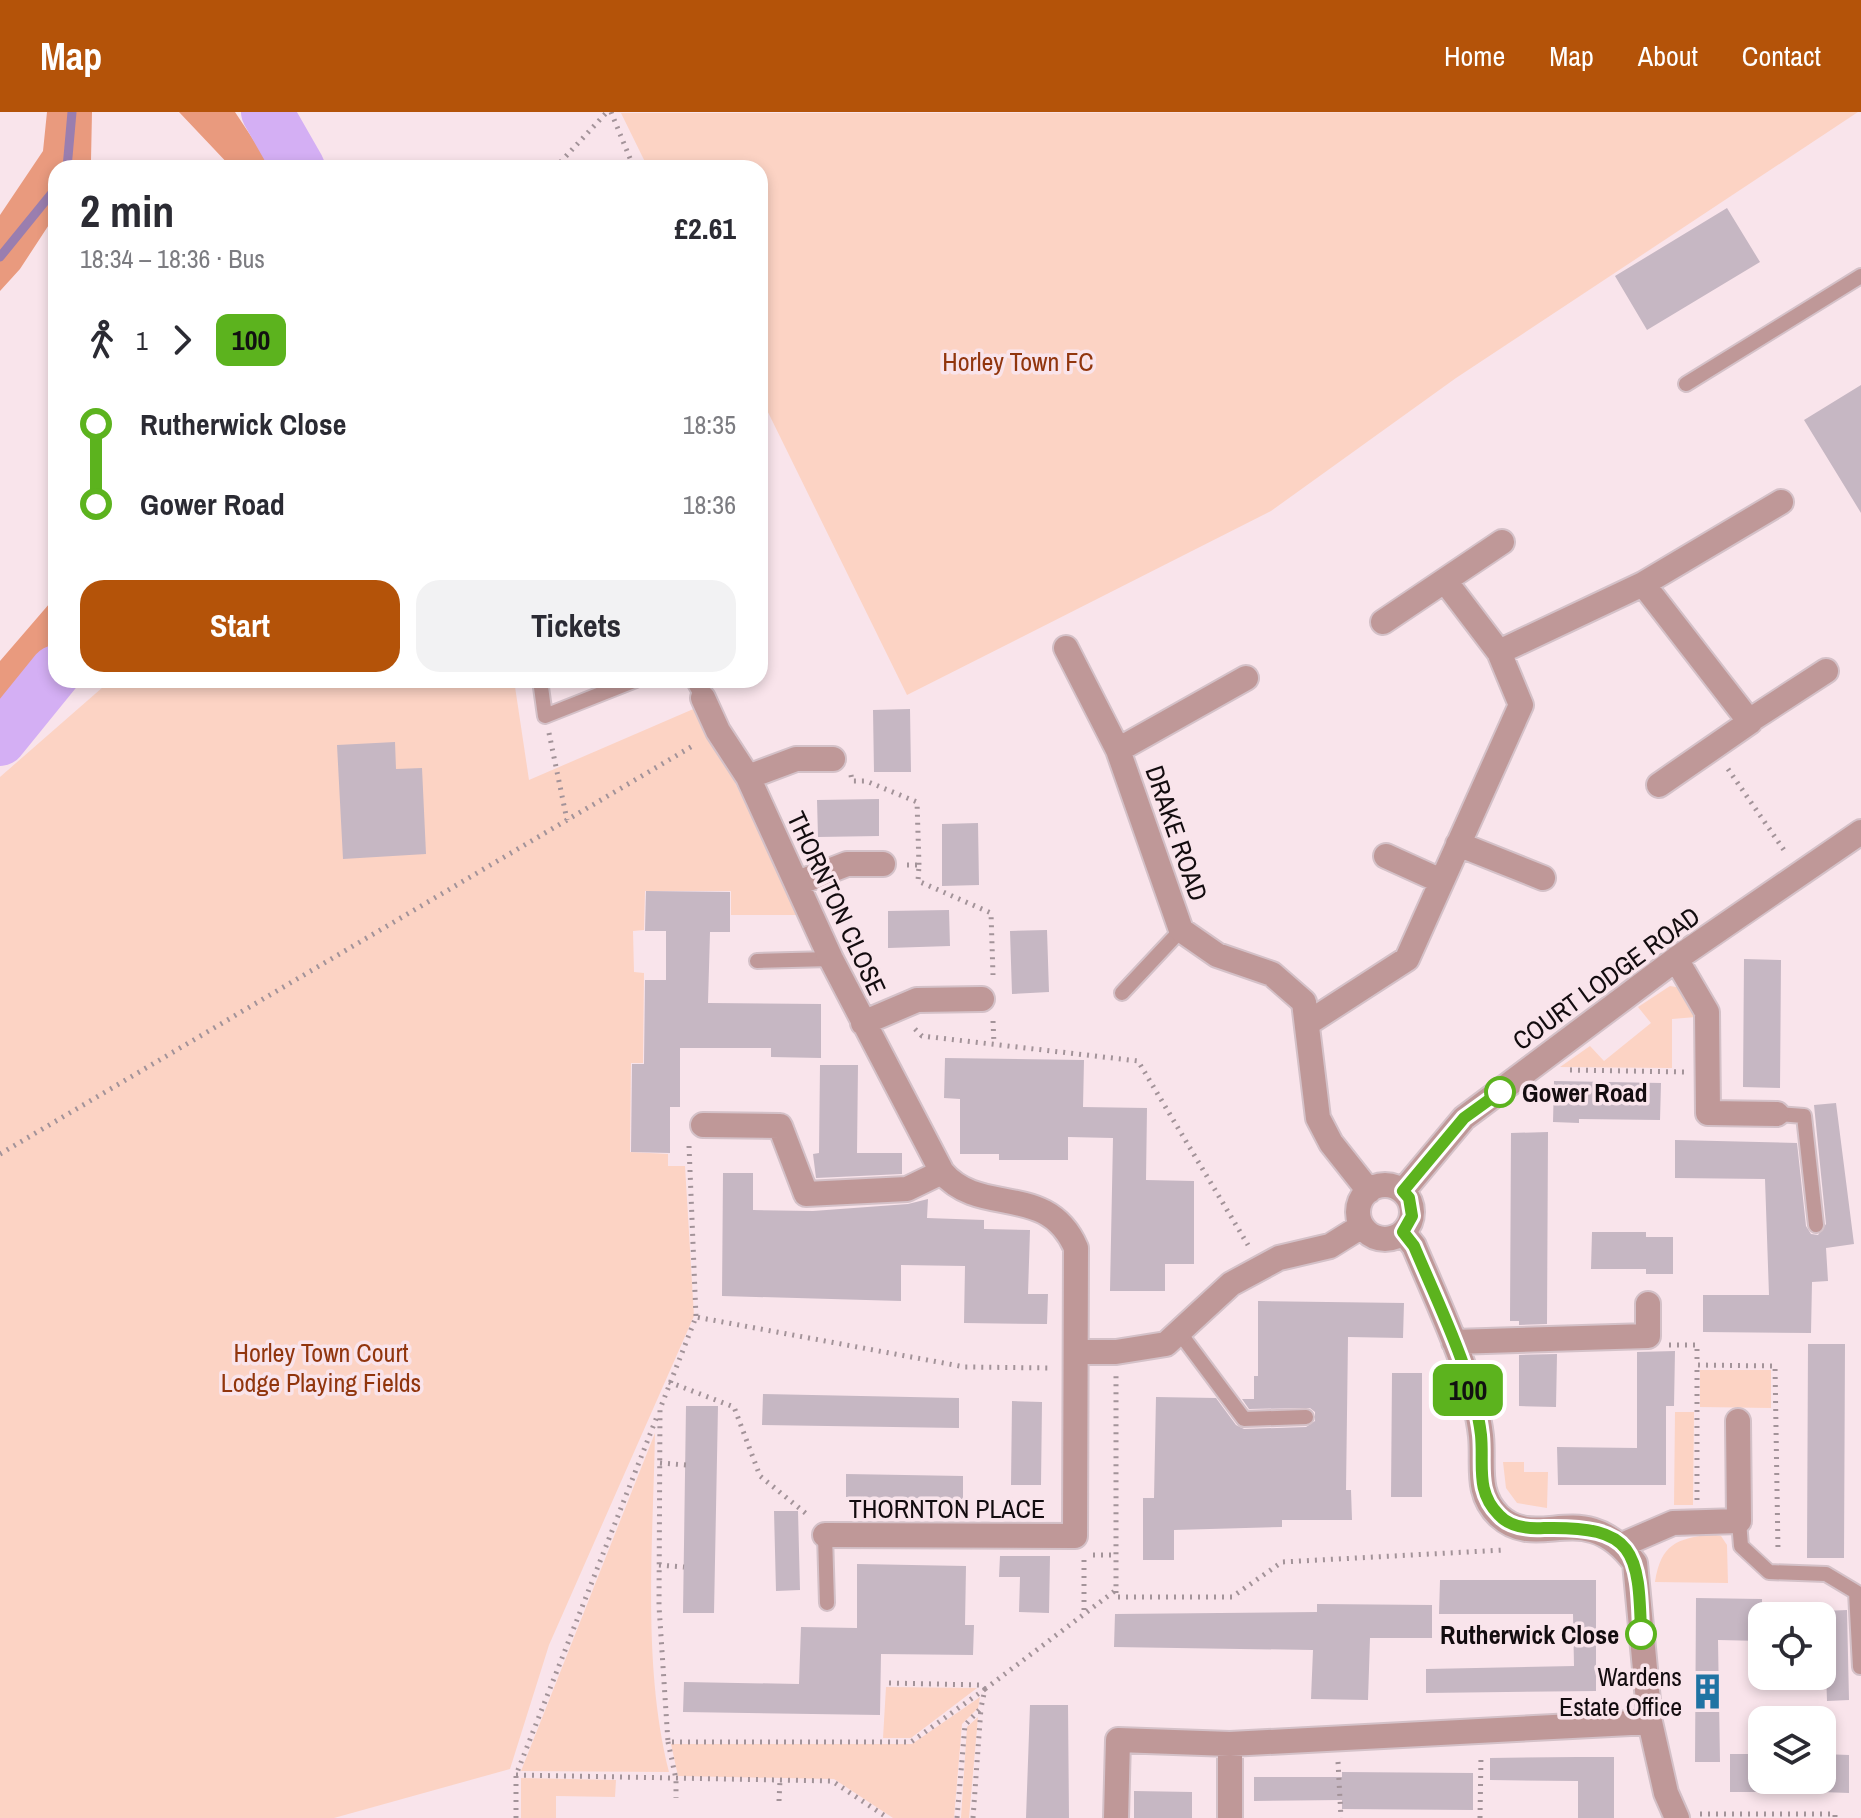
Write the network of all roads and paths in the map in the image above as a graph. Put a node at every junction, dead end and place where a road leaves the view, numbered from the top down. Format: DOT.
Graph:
graph roads {
  1 [pos="609,112"];
  2 [pos="563,160"];
  3 [pos="630,160"];
  4 [pos="1861,276"];
  5 [pos="1686,384"];
  6 [pos="1781,502"];
  7 [pos="1502,542"];
  8 [pos="1445,581"];
  9 [pos="1643,584"];
  10 [pos="1383,622"];
  11 [pos="1066,648"];
  12 [pos="1499,652"];
  13 [pos="1826,671"];
  14 [pos="1246,678"];
  15 [pos="541,688"];
  16 [pos="616,688"];
  17 [pos="698,689"];
  18 [pos="545,716"];
  19 [pos="1749,721"];
  20 [pos="718,731"];
  21 [pos="1713,747"];
  22 [pos="1118,750"];
  23 [pos="833,759"];
  24 [pos="748,777"];
  25 [pos="1659,785"];
  26 [pos="567,820"];
  27 [pos="1861,832"];
  28 [pos="1458,844"];
  29 [pos="1386,856"];
  30 [pos="883,864"];
  31 [pos="919,865"];
  32 [pos="1800,873"];
  33 [pos="1543,878"];
  34 [pos="1441,881"];
  35 [pos="798,883"];
  36 [pos="1181,930"];
  37 [pos="831,959"];
  38 [pos="1676,959"];
  39 [pos="757,961"];
  40 [pos="1122,993"];
  41 [pos="989,999"];
  42 [pos="894,1009"];
  43 [pos="863,1023"];
  44 [pos="1308,1023"];
  45 [pos="994,1044"];
  46 [pos="1530,1069"];
  47 [pos="1709,1072"];
  48 [pos="1777,1114"];
  49 [pos="703,1125"];
  50 [pos="0,1154"];
  51 [pos="942,1172"];
  52 [pos="1369,1191"];
  53 [pos="1403,1191"];
  54 [pos="1816,1225"];
  55 [pos="1362,1226"];
  56 [pos="1403,1232"];
  57 [pos="1261,1268"];
  58 [pos="1648,1304"];
  59 [pos="696,1317"];
  60 [pos="1179,1332"];
  61 [pos="1648,1336"];
  62 [pos="1454,1342"];
  63 [pos="1116,1352"];
  64 [pos="1078,1360"];
  65 [pos="1697,1365"];
  66 [pos="669,1382"];
  67 [pos="660,1409"];
  68 [pos="1306,1417"];
  69 [pos="1738,1421"];
  70 [pos="660,1463"];
  71 [pos="686,1465"];
  72 [pos="1739,1521"];
  73 [pos="1526,1529"];
  74 [pos="825,1535"];
  75 [pos="1622,1545"];
  76 [pos="1084,1555"];
  77 [pos="659,1565"];
  78 [pos="684,1567"];
  79 [pos="1116,1590"];
  80 [pos="827,1603"];
  81 [pos="1084,1614"];
  82 [pos="1860,1667"];
  83 [pos="889,1683"];
  84 [pos="985,1689"];
  85 [pos="981,1708"];
  86 [pos="1650,1722"];
  87 [pos="1482,1731"];
  88 [pos="1338,1737"];
  89 [pos="668,1742"];
  90 [pos="1230,1744"];
  91 [pos="516,1775"];
  92 [pos="676,1779"];
  93 [pos="780,1780"];
  94 [pos="676,1798"];
  95 [pos="779,1801"];
  96 [pos="1676,1816"];
  97 [pos="516,1818"];
  98 [pos="888,1818"];
  99 [pos="957,1818"];
  100 [pos="973,1818"];
  101 [pos="1116,1818"];
  102 [pos="1230,1818"];
  103 [pos="1341,1818"];
  104 [pos="1480,1818"];
  105 [pos="1835,1818"];
  1 -- 2 [label="path"];
  1 -- 3 [label="path"];
  4 -- 5 [label="lane"];
  6 -- 9 [label="street"];
  7 -- 8 [label="street"];
  8 -- 10 [label="street"];
  8 -- 12 [label="street"];
  9 -- 12 [label="street"];
  9 -- 19 [label="street"];
  11 -- 22 [label="street, DRAKE ROAD"];
  12 -- 28 [label="street"];
  13 -- 19 [label="street"];
  14 -- 22 [label="street"];
  15 -- 18 [label="lane"];
  16 -- 18 [label="lane"];
  17 -- 20 [label="street, THORNTON CLOSE"];
  18 -- 26 [label="path"];
  19 -- 21 [label="street"];
  20 -- 24 [label="street, THORNTON CLOSE"];
  20 -- 26 [label="path"];
  21 -- 25 [label="street"];
  21 -- 32 [label="path"];
  22 -- 36 [label="street, DRAKE ROAD"];
  23 -- 24 [label="street"];
  23 -- 31 [label="path"];
  24 -- 35 [label="street, THORNTON CLOSE"];
  26 -- 50 [label="path"];
  27 -- 32 [label="street, COURT LODGE ROAD"];
  28 -- 33 [label="street"];
  28 -- 34 [label="street"];
  29 -- 34 [label="street"];
  30 -- 31 [label="path"];
  30 -- 35 [label="street"];
  31 -- 41 [label="path"];
  32 -- 38 [label="street, COURT LODGE ROAD"];
  34 -- 44 [label="street"];
  35 -- 37 [label="street, THORNTON CLOSE"];
  36 -- 40 [label="lane"];
  36 -- 44 [label="street, DRAKE ROAD"];
  37 -- 39 [label="lane"];
  37 -- 43 [label="street, THORNTON CLOSE"];
  38 -- 46 [label="street, COURT LODGE ROAD"];
  38 -- 47 [label="street"];
  41 -- 42 [label="street, THORNTON CLOSE"];
  41 -- 45 [label="path"];
  42 -- 43 [label="street, THORNTON CLOSE"];
  42 -- 45 [label="path"];
  43 -- 51 [label="street, THORNTON PLACE"];
  44 -- 52 [label="street"];
  45 -- 57 [label="path"];
  46 -- 47 [label="path"];
  46 -- 53 [label="street, COURT LODGE ROAD"];
  47 -- 48 [label="street"];
  48 -- 54 [label="lane"];
  49 -- 51 [label="street"];
  49 -- 59 [label="path"];
  51 -- 64 [label="street, THORNTON PLACE"];
  52 -- 53 [label="street"];
  52 -- 55 [label="street"];
  53 -- 56 [label="street"];
  55 -- 56 [label="street"];
  55 -- 57 [label="street"];
  56 -- 62 [label="street"];
  57 -- 60 [label="street"];
  58 -- 61 [label="street"];
  59 -- 64 [label="path"];
  59 -- 66 [label="path"];
  60 -- 63 [label="street"];
  60 -- 68 [label="lane"];
  61 -- 62 [label="street"];
  61 -- 65 [label="path"];
  62 -- 73 [label="street"];
  63 -- 64 [label="street"];
  63 -- 79 [label="path"];
  64 -- 74 [label="street, THORNTON PLACE"];
  66 -- 67 [label="path"];
  66 -- 74 [label="path"];
  67 -- 70 [label="path"];
  67 -- 91 [label="path"];
  69 -- 72 [label="street"];
  70 -- 71 [label="path"];
  70 -- 77 [label="path"];
  72 -- 75 [label="street"];
  72 -- 82 [label="lane"];
  73 -- 75 [label="street"];
  73 -- 79 [label="path"];
  74 -- 80 [label="lane"];
  75 -- 86 [label="street"];
  76 -- 81 [label="path"];
  77 -- 78 [label="path"];
  77 -- 89 [label="path"];
  79 -- 81 [label="path"];
  81 -- 84 [label="path"];
  83 -- 84 [label="path"];
  84 -- 85 [label="path"];
  84 -- 89 [label="path"];
  85 -- 99 [label="path"];
  85 -- 100 [label="path"];
  86 -- 87 [label="street"];
  86 -- 96 [label="street"];
  87 -- 88 [label="street"];
  87 -- 104 [label="path"];
  88 -- 90 [label="street"];
  88 -- 103 [label="path"];
  89 -- 92 [label="path"];
  90 -- 101 [label="street"];
  90 -- 102 [label="street"];
  91 -- 92 [label="path"];
  91 -- 97 [label="path"];
  92 -- 93 [label="path"];
  92 -- 94 [label="path"];
  93 -- 95 [label="path"];
  93 -- 98 [label="path"];
  96 -- 105 [label="path"];
}
